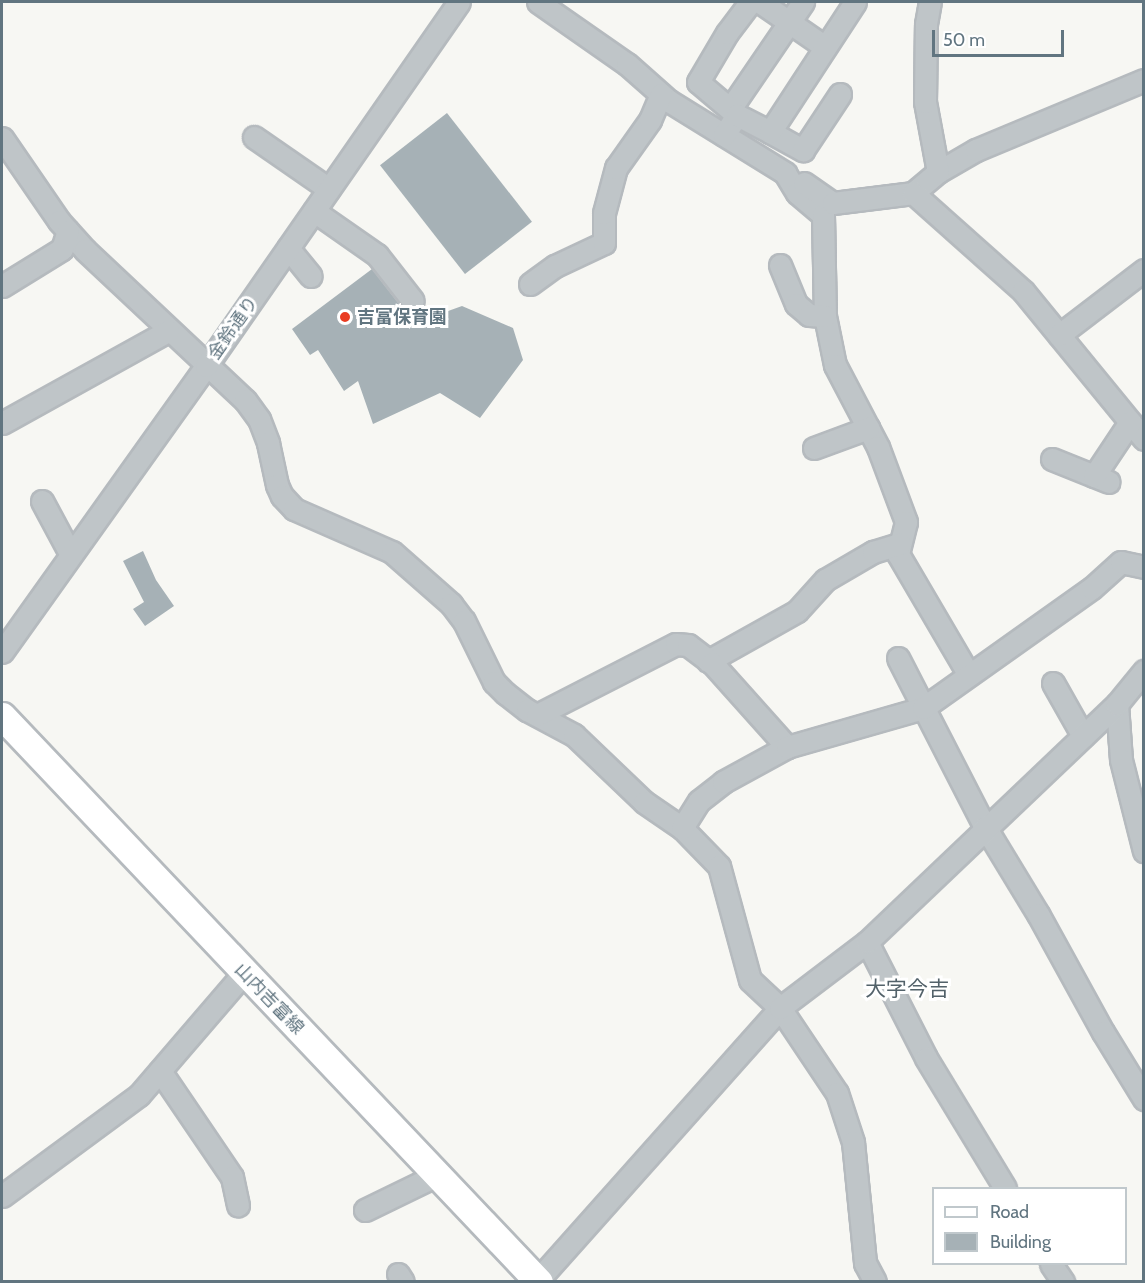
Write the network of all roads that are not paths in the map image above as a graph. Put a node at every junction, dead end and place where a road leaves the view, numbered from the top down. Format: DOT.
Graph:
graph roads {
  1 [pos="459,2"];
  2 [pos="538,2"];
  3 [pos="750,2"];
  4 [pos="760,2"];
  5 [pos="803,2"];
  6 [pos="855,2"];
  7 [pos="930,2"];
  8 [pos="789,22"];
  9 [pos="825,47"];
  10 [pos="1143,81"];
  11 [pos="661,94"];
  12 [pos="840,94"];
  13 [pos="734,112"];
  14 [pos="770,132"];
  15 [pos="724,135"];
  16 [pos="254,137"];
  17 [pos="2,138"];
  18 [pos="938,172"];
  19 [pos="785,173"];
  20 [pos="329,189"];
  21 [pos="913,193"];
  22 [pos="314,211"];
  23 [pos="68,231"];
  24 [pos="288,248"];
  25 [pos="780,266"];
  26 [pos="1143,270"];
  27 [pos="311,276"];
  28 [pos="530,284"];
  29 [pos="2,286"];
  30 [pos="413,301"];
  31 [pos="825,316"];
  32 [pos="168,331"];
  33 [pos="1059,335"];
  34 [pos="206,366"];
  35 [pos="2,423"];
  36 [pos="868,428"];
  37 [pos="1137,430"];
  38 [pos="814,448"];
  39 [pos="1052,459"];
  40 [pos="42,501"];
  41 [pos="900,544"];
  42 [pos="71,555"];
  43 [pos="1143,567"];
  44 [pos="2,652"];
  45 [pos="898,658"];
  46 [pos="708,661"];
  47 [pos="969,675"];
  48 [pos="1053,683"];
  49 [pos="1139,684"];
  50 [pos="1117,704"];
  51 [pos="923,708"];
  52 [pos="537,715"];
  53 [pos="2,716"];
  54 [pos="1083,736"];
  55 [pos="787,747"];
  56 [pos="985,827"];
  57 [pos="682,828"];
  58 [pos="1143,851"];
  59 [pos="867,942"];
  60 [pos="244,973"];
  61 [pos="780,1008"];
  62 [pos="160,1071"];
  63 [pos="1143,1099"];
  64 [pos="437,1175"];
  65 [pos="1004,1187"];
  66 [pos="2,1196"];
  67 [pos="238,1205"];
  68 [pos="365,1210"];
  69 [pos="1052,1265"];
  70 [pos="537,1281"];
  71 [pos="875,1281"];
  72 [pos="1063,1281"];
  1 -- 20 [label="street, 金鈴通り"];
  2 -- 11 [label="street"];
  3 -- 13 [label="street"];
  4 -- 8 [label="street"];
  5 -- 8 [label="street"];
  6 -- 9 [label="street"];
  7 -- 18 [label="street"];
  8 -- 9 [label="street"];
  8 -- 13 [label="street"];
  9 -- 14 [label="street"];
  10 -- 18 [label="street"];
  11 -- 15 [label="street"];
  11 -- 28 [label="street"];
  12 -- 14 [label="street"];
  13 -- 14 [label="street"];
  13 -- 15 [label="street"];
  15 -- 19 [label="street"];
  16 -- 20 [label="street"];
  17 -- 23 [label="street"];
  18 -- 21 [label="street"];
  19 -- 21 [label="street"];
  19 -- 31 [label="street"];
  20 -- 22 [label="street, 金鈴通り"];
  21 -- 33 [label="street"];
  22 -- 24 [label="street, 金鈴通り"];
  22 -- 30 [label="street"];
  23 -- 29 [label="street"];
  23 -- 32 [label="street"];
  24 -- 27 [label="street"];
  24 -- 34 [label="street, 金鈴通り"];
  25 -- 31 [label="street"];
  26 -- 33 [label="street"];
  31 -- 36 [label="street"];
  32 -- 34 [label="street"];
  32 -- 35 [label="street"];
  33 -- 37 [label="street"];
  34 -- 42 [label="street, 金鈴通り"];
  34 -- 52 [label="street"];
  36 -- 38 [label="street"];
  36 -- 41 [label="street"];
  37 -- 39 [label="street"];
  40 -- 42 [label="street"];
  41 -- 46 [label="street"];
  41 -- 47 [label="street"];
  42 -- 44 [label="street, 金鈴通り"];
  43 -- 47 [label="street"];
  45 -- 51 [label="street"];
  46 -- 52 [label="street"];
  46 -- 55 [label="street"];
  47 -- 51 [label="street"];
  48 -- 54 [label="street"];
  49 -- 50 [label="street"];
  50 -- 54 [label="street"];
  50 -- 58 [label="street"];
  51 -- 55 [label="street"];
  51 -- 56 [label="street"];
  52 -- 57 [label="street"];
  53 -- 60 [label="main road, 山内吉富線"];
  54 -- 56 [label="street"];
  55 -- 57 [label="street"];
  56 -- 59 [label="street"];
  56 -- 63 [label="street"];
  57 -- 61 [label="street"];
  59 -- 61 [label="street"];
  59 -- 65 [label="street"];
  60 -- 62 [label="street"];
  60 -- 64 [label="main road, 山内吉富線"];
  61 -- 70 [label="street"];
  61 -- 71 [label="street"];
  62 -- 66 [label="street"];
  62 -- 67 [label="street"];
  64 -- 68 [label="street"];
  64 -- 70 [label="main road, 山内吉富線"];
  69 -- 72 [label="street"];
}
